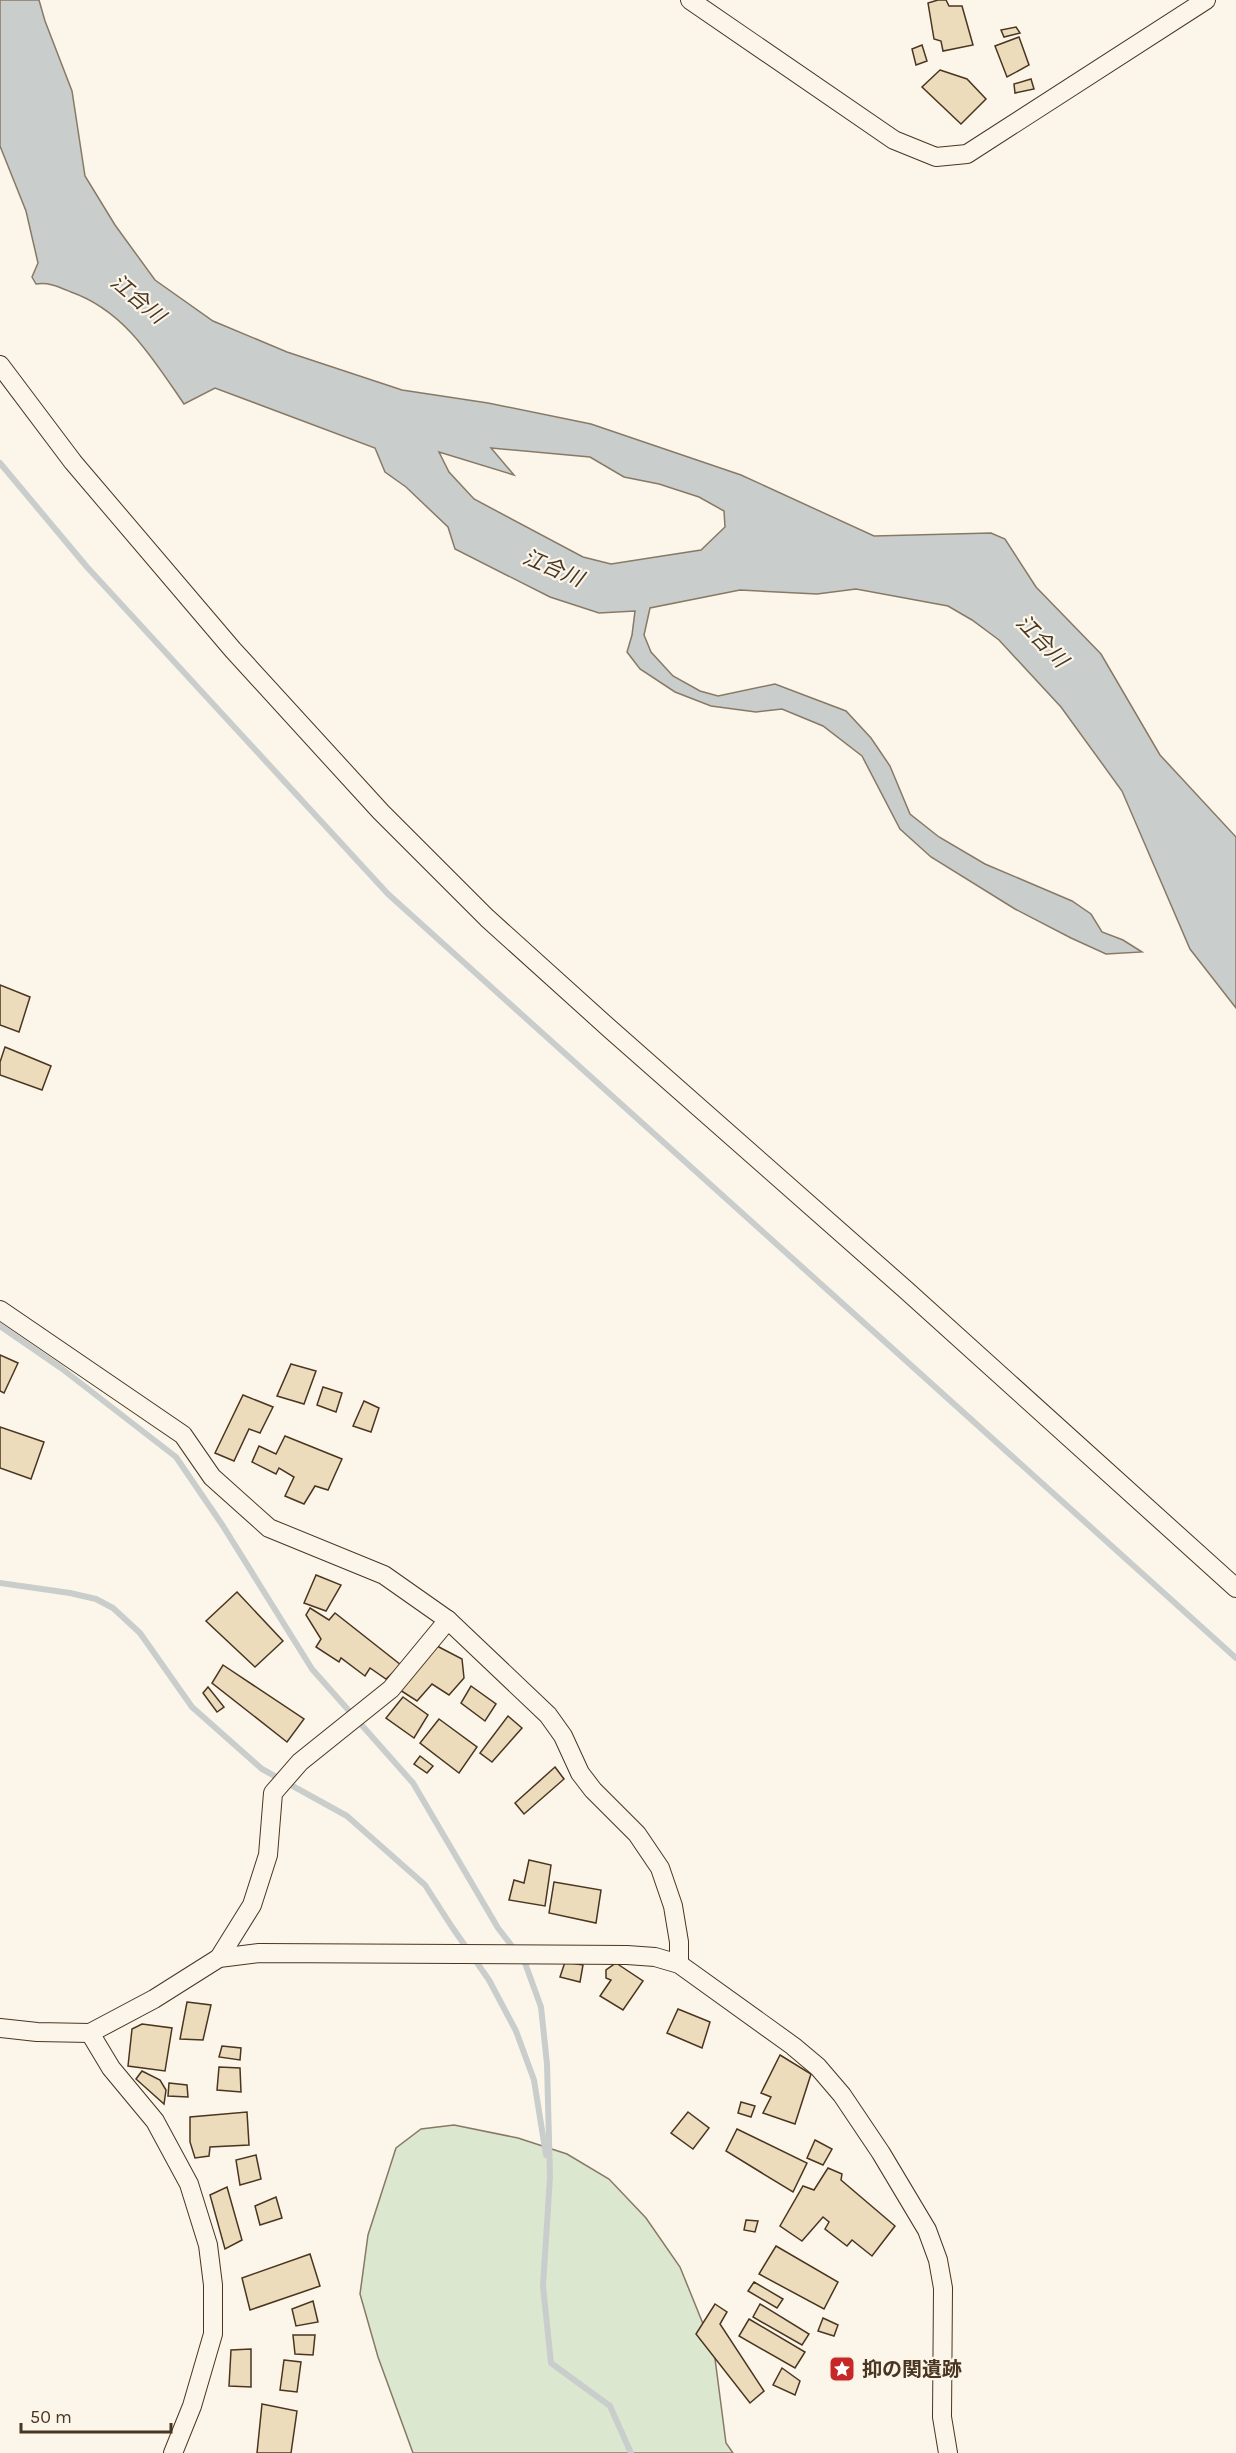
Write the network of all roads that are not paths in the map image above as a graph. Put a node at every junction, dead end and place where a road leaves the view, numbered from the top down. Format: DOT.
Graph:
graph roads {
  1 [pos="690,0"];
  2 [pos="1206,0"];
  3 [pos="0,365"];
  4 [pos="0,1310"];
  5 [pos="1236,1588"];
  6 [pos="448,1620"];
  7 [pos="219,1958"];
  8 [pos="679,1964"];
  9 [pos="0,2028"];
  10 [pos="90,2033"];
  11 [pos="173,2453"];
  12 [pos="948,2453"];
  1 -- 2 [label="street"];
  3 -- 5 [label="street"];
  4 -- 6 [label="street"];
  6 -- 7 [label="street"];
  6 -- 8 [label="street"];
  7 -- 8 [label="street"];
  7 -- 10 [label="street"];
  8 -- 12 [label="street"];
  9 -- 10 [label="street"];
  10 -- 11 [label="street"];
}
